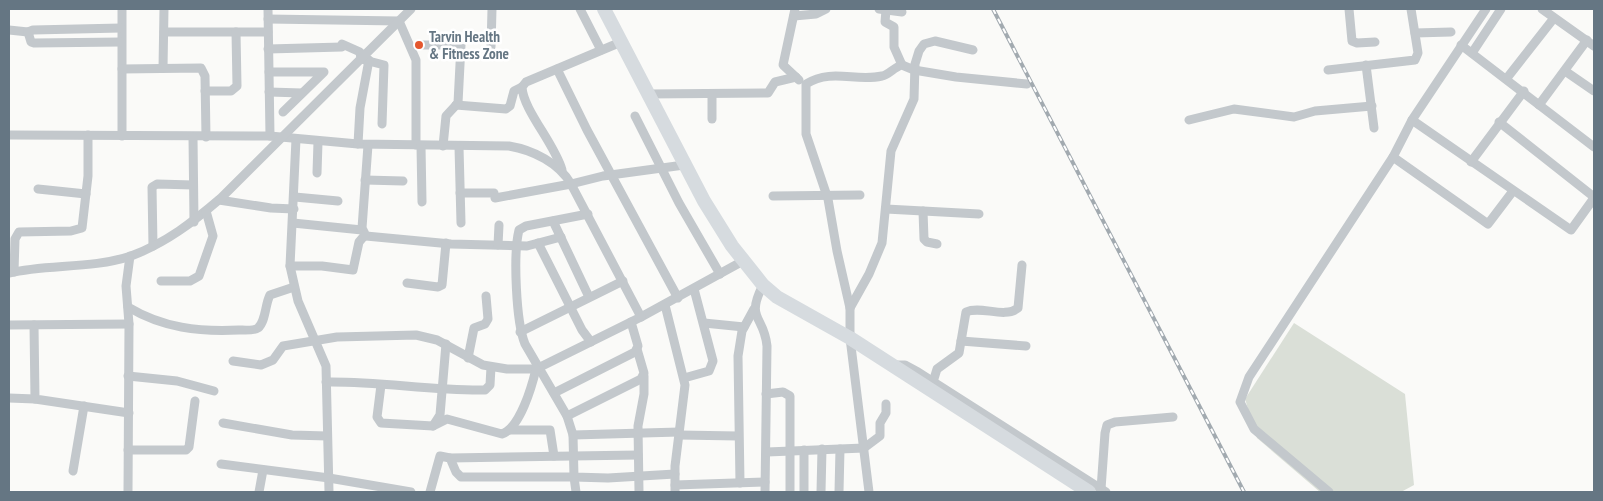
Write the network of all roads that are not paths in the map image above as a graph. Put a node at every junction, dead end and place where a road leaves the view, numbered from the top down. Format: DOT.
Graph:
graph roads {
  1 [pos="122,9"];
  2 [pos="164,9"];
  3 [pos="268,9"];
  4 [pos="411,9"];
  5 [pos="492,9"];
  6 [pos="580,9"];
  7 [pos="604,9"];
  8 [pos="826,9"];
  9 [pos="882,9"];
  10 [pos="1349,9"];
  11 [pos="1411,9"];
  12 [pos="1486,9"];
  13 [pos="1501,9"];
  14 [pos="1542,9"];
  15 [pos="902,12"];
  16 [pos="794,13"];
  17 [pos="268,18"];
  18 [pos="1554,18"];
  19 [pos="399,21"];
  20 [pos="121,28"];
  21 [pos="9,30"];
  22 [pos="28,32"];
  23 [pos="164,32"];
  24 [pos="236,32"];
  25 [pos="268,32"];
  26 [pos="1452,32"];
  27 [pos="1414,33"];
  28 [pos="121,42"];
  29 [pos="621,42"];
  30 [pos="1375,42"];
  31 [pos="1590,43"];
  32 [pos="422,45"];
  33 [pos="1461,45"];
  34 [pos="491,47"];
  35 [pos="268,49"];
  36 [pos="601,50"];
  37 [pos="973,50"];
  38 [pos="1472,53"];
  39 [pos="365,59"];
  40 [pos="902,65"];
  41 [pos="1366,65"];
  42 [pos="163,68"];
  43 [pos="122,69"];
  44 [pos="557,69"];
  45 [pos="914,70"];
  46 [pos="1328,70"];
  47 [pos="1565,71"];
  48 [pos="269,72"];
  49 [pos="796,77"];
  50 [pos="1507,78"];
  51 [pos="1027,84"];
  52 [pos="805,86"];
  53 [pos="522,87"];
  54 [pos="205,91"];
  55 [pos="1524,91"];
  56 [pos="1594,91"];
  57 [pos="269,92"];
  58 [pos="302,93"];
  59 [pos="648,94"];
  60 [pos="712,94"];
  61 [pos="1539,105"];
  62 [pos="456,106"];
  63 [pos="1372,106"];
  64 [pos="282,112"];
  65 [pos="635,116"];
  66 [pos="712,119"];
  67 [pos="1189,120"];
  68 [pos="1412,120"];
  69 [pos="1499,122"];
  70 [pos="382,124"];
  71 [pos="1374,128"];
  72 [pos="9,135"];
  73 [pos="88,135"];
  74 [pos="122,136"];
  75 [pos="270,136"];
  76 [pos="193,137"];
  77 [pos="206,137"];
  78 [pos="282,137"];
  79 [pos="296,139"];
  80 [pos="318,142"];
  81 [pos="358,144"];
  82 [pos="368,145"];
  83 [pos="419,145"];
  84 [pos="443,146"];
  85 [pos="1594,146"];
  86 [pos="459,147"];
  87 [pos="1393,157"];
  88 [pos="1471,162"];
  89 [pos="684,165"];
  90 [pos="661,168"];
  91 [pos="562,170"];
  92 [pos="317,173"];
  93 [pos="611,175"];
  94 [pos="365,180"];
  95 [pos="403,181"];
  96 [pos="571,184"];
  97 [pos="194,185"];
  98 [pos="38,188"];
  99 [pos="1513,191"];
  100 [pos="460,193"];
  101 [pos="86,194"];
  102 [pos="826,195"];
  103 [pos="860,195"];
  104 [pos="773,196"];
  105 [pos="294,197"];
  106 [pos="1594,198"];
  107 [pos="219,200"];
  108 [pos="338,201"];
  109 [pos="422,202"];
  110 [pos="294,209"];
  111 [pos="886,209"];
  112 [pos="206,211"];
  113 [pos="924,211"];
  114 [pos="588,214"];
  115 [pos="979,214"];
  116 [pos="553,220"];
  117 [pos="194,222"];
  118 [pos="293,223"];
  119 [pos="461,223"];
  120 [pos="499,226"];
  121 [pos="364,232"];
  122 [pos="561,237"];
  123 [pos="446,243"];
  124 [pos="538,243"];
  125 [pos="937,244"];
  126 [pos="498,245"];
  127 [pos="154,246"];
  128 [pos="518,246"];
  129 [pos="130,256"];
  130 [pos="742,261"];
  131 [pos="290,266"];
  132 [pos="1022,266"];
  133 [pos="11,272"];
  134 [pos="720,274"];
  135 [pos="161,281"];
  136 [pos="623,281"];
  137 [pos="407,283"];
  138 [pos="763,285"];
  139 [pos="294,287"];
  140 [pos="694,289"];
  141 [pos="486,296"];
  142 [pos="589,297"];
  143 [pos="678,298"];
  144 [pos="666,304"];
  145 [pos="128,307"];
  146 [pos="570,307"];
  147 [pos="850,308"];
  148 [pos="754,309"];
  149 [pos="641,317"];
  150 [pos="631,322"];
  151 [pos="704,323"];
  152 [pos="34,324"];
  153 [pos="129,324"];
  154 [pos="9,325"];
  155 [pos="744,327"];
  156 [pos="520,332"];
  157 [pos="850,338"];
  158 [pos="314,340"];
  159 [pos="961,341"];
  160 [pos="591,342"];
  161 [pos="446,344"];
  162 [pos="1026,346"];
  163 [pos="637,349"];
  164 [pos="468,358"];
  165 [pos="233,360"];
  166 [pos="891,365"];
  167 [pos="491,367"];
  168 [pos="538,369"];
  169 [pos="128,376"];
  170 [pos="644,376"];
  171 [pos="684,378"];
  172 [pos="326,382"];
  173 [pos="933,382"];
  174 [pos="381,385"];
  175 [pos="444,387"];
  176 [pos="214,390"];
  177 [pos="554,393"];
  178 [pos="766,394"];
  179 [pos="9,398"];
  180 [pos="35,399"];
  181 [pos="195,401"];
  182 [pos="886,404"];
  183 [pos="84,406"];
  184 [pos="129,413"];
  185 [pos="568,416"];
  186 [pos="443,417"];
  187 [pos="1173,417"];
  188 [pos="223,423"];
  189 [pos="509,430"];
  190 [pos="638,433"];
  191 [pos="679,433"];
  192 [pos="573,435"];
  193 [pos="327,436"];
  194 [pos="738,436"];
  195 [pos="840,448"];
  196 [pos="864,448"];
  197 [pos="822,449"];
  198 [pos="128,450"];
  199 [pos="790,450"];
  200 [pos="804,450"];
  201 [pos="767,452"];
  202 [pos="638,455"];
  203 [pos="554,456"];
  204 [pos="574,456"];
  205 [pos="450,458"];
  206 [pos="221,464"];
  207 [pos="263,470"];
  208 [pos="73,471"];
  209 [pos="675,474"];
  210 [pos="574,476"];
  211 [pos="638,476"];
  212 [pos="329,478"];
  213 [pos="765,482"];
  214 [pos="740,483"];
  215 [pos="675,489"];
  216 [pos="1099,491"];
  217 [pos="128,492"];
  218 [pos="260,492"];
  219 [pos="329,492"];
  220 [pos="410,492"];
  221 [pos="430,492"];
  222 [pos="576,492"];
  223 [pos="639,492"];
  224 [pos="765,492"];
  225 [pos="790,492"];
  226 [pos="804,492"];
  227 [pos="821,492"];
  228 [pos="839,492"];
  229 [pos="869,492"];
  230 [pos="1329,492"];
  1 -- 20 [label="street"];
  2 -- 23 [label="street"];
  3 -- 17 [label="street"];
  4 -- 19 [label="street"];
  5 -- 34 [label="street"];
  6 -- 36 [label="street"];
  7 -- 29 [label="highway"];
  8 -- 16 [label="street"];
  9 -- 15 [label="street"];
  9 -- 40 [label="street"];
  10 -- 30 [label="street"];
  11 -- 27 [label="street"];
  12 -- 33 [label="street"];
  13 -- 38 [label="street"];
  14 -- 18 [label="street"];
  16 -- 49 [label="street"];
  17 -- 19 [label="street"];
  17 -- 25 [label="street"];
  18 -- 31 [label="street"];
  18 -- 50 [label="street"];
  19 -- 39 [label="street"];
  19 -- 83 [label="street"];
  20 -- 22 [label="street"];
  20 -- 28 [label="street"];
  21 -- 22 [label="street"];
  22 -- 28 [label="street"];
  23 -- 24 [label="street"];
  23 -- 42 [label="street"];
  24 -- 25 [label="street"];
  24 -- 54 [label="street"];
  25 -- 35 [label="street"];
  26 -- 27 [label="street"];
  27 -- 41 [label="street"];
  28 -- 43 [label="street"];
  29 -- 36 [label="street"];
  29 -- 59 [label="highway"];
  31 -- 47 [label="street"];
  32 -- 62 [label="street"];
  33 -- 38 [label="street"];
  33 -- 68 [label="street"];
  35 -- 39 [label="street"];
  35 -- 48 [label="street"];
  36 -- 44 [label="street"];
  37 -- 45 [label="street"];
  38 -- 50 [label="street"];
  39 -- 70 [label="street"];
  39 -- 78 [label="street"];
  39 -- 81 [label="street"];
  40 -- 45 [label="street"];
  40 -- 52 [label="street"];
  41 -- 46 [label="street"];
  41 -- 63 [label="street"];
  42 -- 43 [label="street"];
  42 -- 54 [label="street"];
  43 -- 74 [label="street"];
  44 -- 53 [label="street"];
  44 -- 93 [label="street"];
  45 -- 51 [label="street"];
  45 -- 111 [label="street"];
  47 -- 56 [label="street"];
  47 -- 61 [label="street"];
  48 -- 57 [label="street"];
  48 -- 58 [label="street"];
  49 -- 52 [label="street"];
  49 -- 60 [label="street"];
  50 -- 55 [label="street"];
  52 -- 102 [label="street"];
  53 -- 62 [label="street"];
  53 -- 91 [label="street"];
  54 -- 77 [label="street"];
  55 -- 61 [label="street"];
  55 -- 69 [label="street"];
  57 -- 58 [label="street"];
  57 -- 75 [label="street"];
  58 -- 64 [label="street"];
  59 -- 60 [label="street"];
  59 -- 89 [label="highway"];
  60 -- 66 [label="street"];
  61 -- 85 [label="street"];
  62 -- 84 [label="street"];
  63 -- 67 [label="street"];
  63 -- 71 [label="street"];
  65 -- 90 [label="street"];
  68 -- 87 [label="street"];
  68 -- 88 [label="street"];
  69 -- 88 [label="street"];
  69 -- 106 [label="street"];
  72 -- 73 [label="street"];
  73 -- 74 [label="street"];
  73 -- 101 [label="street"];
  74 -- 76 [label="street"];
  75 -- 77 [label="street"];
  75 -- 78 [label="street"];
  76 -- 77 [label="street"];
  76 -- 97 [label="street"];
  78 -- 79 [label="street"];
  78 -- 107 [label="street"];
  79 -- 80 [label="street"];
  79 -- 105 [label="street"];
  80 -- 81 [label="street"];
  80 -- 92 [label="street"];
  81 -- 82 [label="street"];
  82 -- 83 [label="street"];
  82 -- 94 [label="street"];
  83 -- 84 [label="street"];
  83 -- 109 [label="street"];
  84 -- 86 [label="street"];
  86 -- 91 [label="street"];
  86 -- 100 [label="street"];
  87 -- 99 [label="street"];
  87 -- 230 [label="street"];
  88 -- 99 [label="street"];
  89 -- 90 [label="street"];
  89 -- 130 [label="highway"];
  90 -- 93 [label="street"];
  90 -- 134 [label="street"];
  91 -- 96 [label="street"];
  93 -- 96 [label="street"];
  93 -- 143 [label="street"];
  94 -- 95 [label="street"];
  94 -- 121 [label="street"];
  96 -- 100 [label="street"];
  96 -- 114 [label="street"];
  97 -- 117 [label="street"];
  97 -- 127 [label="street"];
  98 -- 101 [label="street"];
  99 -- 106 [label="street"];
  100 -- 119 [label="street"];
  101 -- 133 [label="street"];
  102 -- 103 [label="street"];
  102 -- 104 [label="street"];
  102 -- 147 [label="street"];
  105 -- 108 [label="street"];
  105 -- 110 [label="street"];
  107 -- 110 [label="street"];
  107 -- 112 [label="street"];
  110 -- 118 [label="street"];
  111 -- 113 [label="street"];
  111 -- 147 [label="street"];
  112 -- 117 [label="street"];
  112 -- 135 [label="street"];
  113 -- 115 [label="street"];
  113 -- 125 [label="street"];
  114 -- 116 [label="street"];
  114 -- 136 [label="street"];
  116 -- 122 [label="street"];
  116 -- 128 [label="street"];
  117 -- 127 [label="street"];
  118 -- 121 [label="street"];
  118 -- 131 [label="street"];
  120 -- 126 [label="street"];
  121 -- 123 [label="street"];
  121 -- 131 [label="street"];
  122 -- 124 [label="street"];
  122 -- 142 [label="street"];
  123 -- 126 [label="street"];
  123 -- 137 [label="street"];
  124 -- 128 [label="street"];
  124 -- 146 [label="street"];
  126 -- 128 [label="street"];
  127 -- 129 [label="street"];
  128 -- 156 [label="street"];
  129 -- 133 [label="street"];
  129 -- 145 [label="street"];
  130 -- 134 [label="street"];
  130 -- 138 [label="highway"];
  131 -- 139 [label="street"];
  132 -- 159 [label="street"];
  134 -- 140 [label="street"];
  136 -- 142 [label="street"];
  136 -- 149 [label="street"];
  138 -- 148 [label="street"];
  138 -- 157 [label="highway"];
  139 -- 145 [label="street"];
  139 -- 158 [label="street"];
  140 -- 143 [label="street"];
  140 -- 151 [label="street"];
  141 -- 164 [label="street"];
  142 -- 146 [label="street"];
  143 -- 144 [label="street"];
  144 -- 149 [label="street"];
  144 -- 171 [label="street"];
  145 -- 153 [label="street"];
  146 -- 156 [label="street"];
  146 -- 160 [label="street"];
  147 -- 157 [label="street"];
  148 -- 155 [label="street"];
  148 -- 178 [label="street"];
  149 -- 150 [label="street"];
  150 -- 160 [label="street"];
  150 -- 163 [label="street"];
  151 -- 155 [label="street"];
  151 -- 171 [label="street"];
  152 -- 153 [label="street"];
  152 -- 154 [label="street"];
  152 -- 180 [label="street"];
  153 -- 169 [label="street"];
  155 -- 194 [label="street"];
  156 -- 168 [label="street"];
  157 -- 166 [label="highway"];
  157 -- 196 [label="street"];
  158 -- 161 [label="street"];
  158 -- 165 [label="street"];
  158 -- 172 [label="street"];
  159 -- 162 [label="street"];
  159 -- 173 [label="street"];
  160 -- 168 [label="street"];
  161 -- 164 [label="street"];
  161 -- 175 [label="street"];
  163 -- 170 [label="street"];
  163 -- 177 [label="street"];
  164 -- 167 [label="street"];
  166 -- 173 [label="street"];
  166 -- 216 [label="highway"];
  167 -- 168 [label="street"];
  167 -- 175 [label="street"];
  168 -- 177 [label="street"];
  168 -- 189 [label="street"];
  169 -- 176 [label="street"];
  169 -- 184 [label="street"];
  170 -- 185 [label="street"];
  170 -- 190 [label="street"];
  171 -- 191 [label="street"];
  172 -- 174 [label="street"];
  172 -- 193 [label="street"];
  173 -- 216 [label="street"];
  174 -- 175 [label="street"];
  174 -- 186 [label="street"];
  175 -- 186 [label="street"];
  177 -- 185 [label="street"];
  178 -- 199 [label="street"];
  178 -- 201 [label="street"];
  179 -- 180 [label="street"];
  180 -- 183 [label="street"];
  181 -- 198 [label="street"];
  182 -- 196 [label="street"];
  183 -- 184 [label="street"];
  183 -- 208 [label="street"];
  184 -- 198 [label="street"];
  185 -- 192 [label="street"];
  186 -- 189 [label="street"];
  187 -- 216 [label="street"];
  188 -- 193 [label="street"];
  189 -- 203 [label="street"];
  190 -- 191 [label="street"];
  190 -- 192 [label="street"];
  190 -- 202 [label="street"];
  191 -- 194 [label="street"];
  191 -- 209 [label="street"];
  192 -- 204 [label="street"];
  193 -- 212 [label="street"];
  194 -- 214 [label="street"];
  195 -- 196 [label="street"];
  195 -- 197 [label="street"];
  195 -- 228 [label="street"];
  196 -- 229 [label="street"];
  197 -- 200 [label="street"];
  197 -- 227 [label="street"];
  198 -- 217 [label="street"];
  199 -- 200 [label="street"];
  199 -- 201 [label="street"];
  199 -- 225 [label="street"];
  200 -- 226 [label="street"];
  201 -- 213 [label="street"];
  202 -- 204 [label="street"];
  202 -- 211 [label="street"];
  203 -- 204 [label="street"];
  203 -- 205 [label="street"];
  204 -- 210 [label="street"];
  205 -- 210 [label="street"];
  205 -- 221 [label="street"];
  206 -- 207 [label="street"];
  207 -- 212 [label="street"];
  207 -- 218 [label="street"];
  209 -- 211 [label="street"];
  209 -- 215 [label="street"];
  210 -- 211 [label="street"];
  210 -- 222 [label="street"];
  211 -- 223 [label="street"];
  212 -- 219 [label="street"];
  212 -- 220 [label="street"];
  213 -- 214 [label="street"];
  213 -- 224 [label="street"];
  214 -- 215 [label="street"];
}
